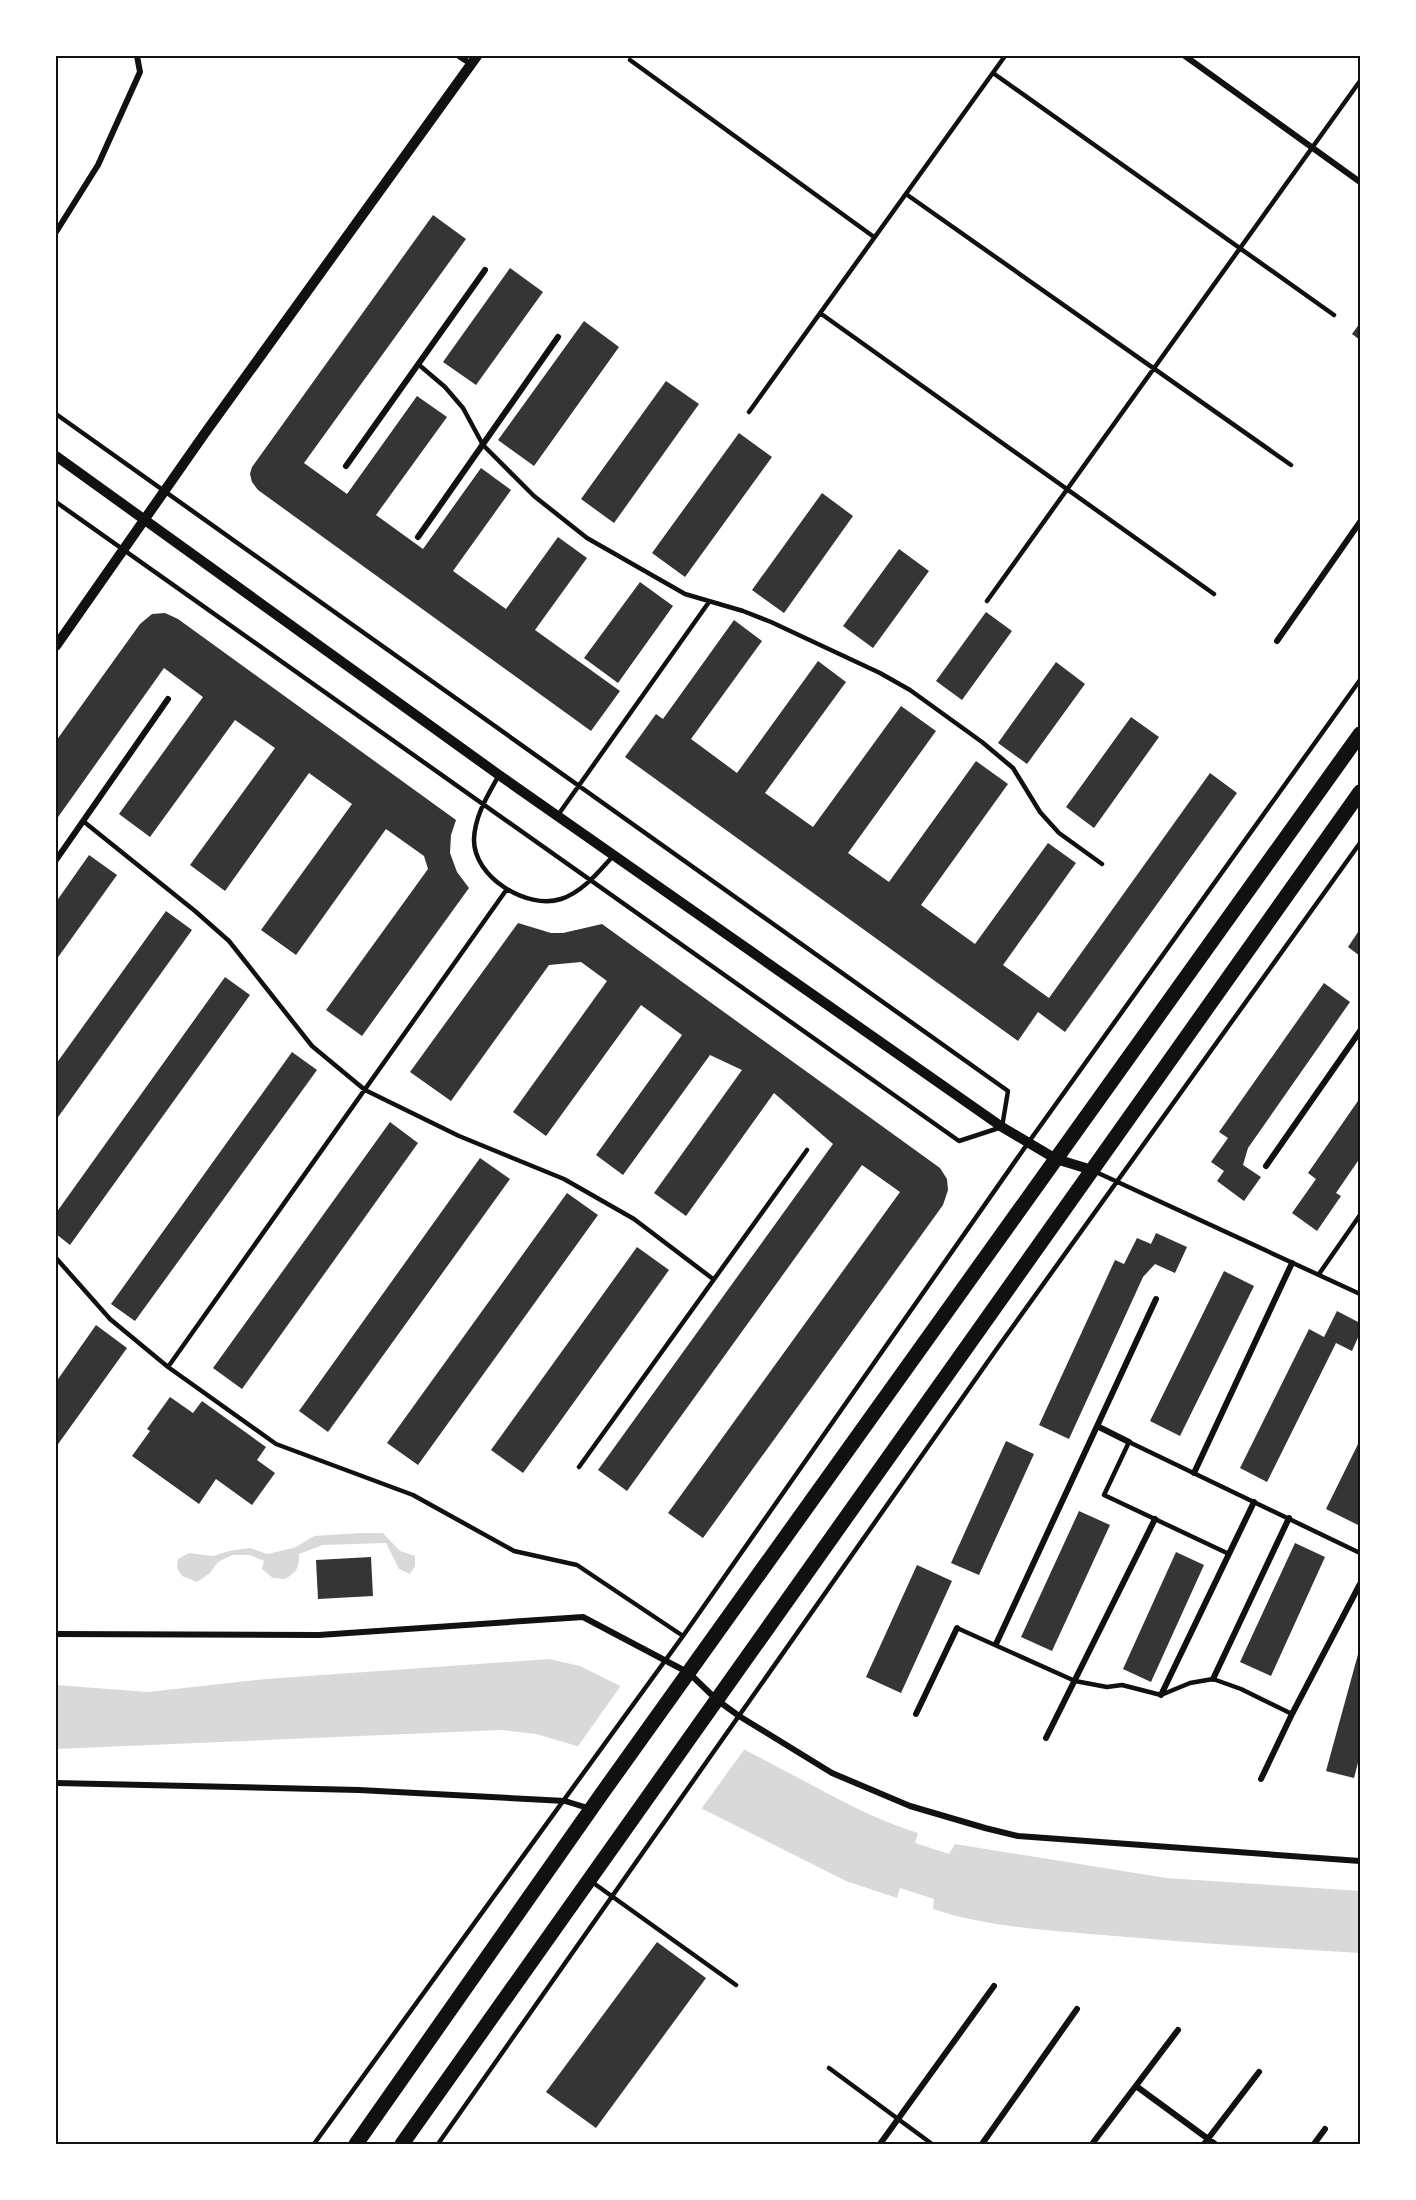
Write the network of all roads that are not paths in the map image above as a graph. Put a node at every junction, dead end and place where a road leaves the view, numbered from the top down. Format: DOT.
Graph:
graph roads {
  1 [pos="137,56"];
  2 [pos="459,56"];
  3 [pos="1005,56"];
  4 [pos="1185,56"];
  5 [pos="474,60"];
  6 [pos="630,60"];
  7 [pos="993,73"];
  8 [pos="1360,81"];
  9 [pos="1313,147"];
  10 [pos="1360,182"];
  11 [pos="906,194"];
  12 [pos="56,232"];
  13 [pos="874,237"];
  14 [pos="1240,248"];
  15 [pos="485,270"];
  16 [pos="820,313"];
  17 [pos="1334,315"];
  18 [pos="558,337"];
  19 [pos="418,364"];
  20 [pos="1154,369"];
  21 [pos="749,412"];
  22 [pos="56,414"];
  23 [pos="483,445"];
  24 [pos="56,456"];
  25 [pos="1291,465"];
  26 [pos="346,466"];
  27 [pos="1068,489"];
  28 [pos="164,492"];
  29 [pos="56,502"];
  30 [pos="145,520"];
  31 [pos="1360,522"];
  32 [pos="418,537"];
  33 [pos="124,550"];
  34 [pos="1214,594"];
  35 [pos="709,602"];
  36 [pos="987,602"];
  37 [pos="1277,641"];
  38 [pos="56,646"];
  39 [pos="1360,680"];
  40 [pos="168,699"];
  41 [pos="1360,734"];
  42 [pos="499,775"];
  43 [pos="578,786"];
  44 [pos="1360,792"];
  45 [pos="483,804"];
  46 [pos="557,815"];
  47 [pos="83,821"];
  48 [pos="1360,843"];
  49 [pos="614,855"];
  50 [pos="56,860"];
  51 [pos="1102,864"];
  52 [pos="590,880"];
  53 [pos="507,889"];
  54 [pos="1360,1032"];
  55 [pos="365,1090"];
  56 [pos="1002,1127"];
  57 [pos="1028,1143"];
  58 [pos="807,1150"];
  59 [pos="1056,1159"];
  60 [pos="1266,1166"];
  61 [pos="1092,1170"];
  62 [pos="1117,1182"];
  63 [pos="1360,1215"];
  64 [pos="56,1258"];
  65 [pos="1292,1263"];
  66 [pos="1319,1274"];
  67 [pos="713,1279"];
  68 [pos="1360,1294"];
  69 [pos="1156,1299"];
  70 [pos="168,1367"];
  71 [pos="1097,1426"];
  72 [pos="1129,1442"];
  73 [pos="579,1467"];
  74 [pos="1194,1473"];
  75 [pos="1254,1502"];
  76 [pos="1289,1518"];
  77 [pos="1155,1519"];
  78 [pos="1360,1552"];
  79 [pos="1229,1554"];
  80 [pos="1360,1584"];
  81 [pos="957,1628"];
  82 [pos="56,1634"];
  83 [pos="683,1636"];
  84 [pos="996,1644"];
  85 [pos="666,1660"];
  86 [pos="689,1674"];
  87 [pos="1214,1679"];
  88 [pos="1075,1681"];
  89 [pos="1161,1695"];
  90 [pos="714,1705"];
  91 [pos="916,1714"];
  92 [pos="1292,1714"];
  93 [pos="739,1716"];
  94 [pos="1046,1738"];
  95 [pos="1261,1779"];
  96 [pos="56,1783"];
  97 [pos="564,1801"];
  98 [pos="591,1809"];
  99 [pos="1360,1861"];
  100 [pos="590,1881"];
  101 [pos="612,1897"];
  102 [pos="736,1985"];
  103 [pos="994,1986"];
  104 [pos="1077,2009"];
  105 [pos="1178,2030"];
  106 [pos="829,2068"];
  107 [pos="1259,2072"];
  108 [pos="1136,2086"];
  109 [pos="898,2119"];
  110 [pos="1325,2129"];
  111 [pos="1206,2142"];
  112 [pos="314,2145"];
  113 [pos="356,2145"];
  114 [pos="402,2145"];
  115 [pos="438,2145"];
  116 [pos="880,2145"];
  117 [pos="932,2145"];
  118 [pos="982,2145"];
  119 [pos="1092,2145"];
  120 [pos="1215,2145"];
  121 [pos="1314,2145"];
  1 -- 12 [label="street"];
  2 -- 5 [label="street"];
  3 -- 7 [label="lane"];
  4 -- 9 [label="street"];
  5 -- 28 [label="street"];
  6 -- 13 [label="lane"];
  7 -- 11 [label="lane"];
  7 -- 14 [label="lane"];
  8 -- 9 [label="lane"];
  9 -- 10 [label="street"];
  9 -- 14 [label="lane"];
  11 -- 13 [label="lane"];
  11 -- 20 [label="lane"];
  13 -- 16 [label="lane"];
  14 -- 17 [label="lane"];
  14 -- 20 [label="lane"];
  15 -- 19 [label="street"];
  16 -- 21 [label="lane"];
  16 -- 27 [label="lane"];
  18 -- 23 [label="street"];
  19 -- 23 [label="lane"];
  19 -- 26 [label="street"];
  20 -- 25 [label="lane"];
  20 -- 27 [label="lane"];
  22 -- 28 [label="lane"];
  23 -- 32 [label="street"];
  23 -- 35 [label="lane"];
  24 -- 30 [label="street"];
  27 -- 34 [label="lane"];
  27 -- 36 [label="lane"];
  28 -- 30 [label="street"];
  28 -- 43 [label="lane"];
  29 -- 33 [label="lane"];
  30 -- 33 [label="street"];
  30 -- 42 [label="street"];
  31 -- 37 [label="street"];
  33 -- 38 [label="street"];
  33 -- 45 [label="lane"];
  35 -- 43 [label="lane"];
  35 -- 51 [label="lane"];
  39 -- 57 [label="lane"];
  40 -- 47 [label="street"];
  41 -- 59 [label="main road"];
  42 -- 45 [label="lane"];
  42 -- 46 [label="street"];
  43 -- 46 [label="lane"];
  43 -- 56 [label="lane"];
  44 -- 61 [label="main road"];
  45 -- 52 [label="lane"];
  45 -- 53 [label="lane"];
  46 -- 49 [label="street"];
  47 -- 50 [label="street"];
  47 -- 55 [label="lane"];
  48 -- 62 [label="lane"];
  49 -- 52 [label="lane"];
  49 -- 56 [label="street"];
  52 -- 53 [label="lane"];
  52 -- 56 [label="lane"];
  53 -- 55 [label="lane"];
  54 -- 60 [label="street"];
  55 -- 67 [label="lane"];
  55 -- 70 [label="lane"];
  56 -- 57 [label="street"];
  57 -- 59 [label="street"];
  57 -- 83 [label="lane"];
  58 -- 67 [label="lane"];
  59 -- 61 [label="street"];
  59 -- 86 [label="main road"];
  61 -- 62 [label="lane"];
  61 -- 90 [label="main road"];
  62 -- 65 [label="lane"];
  62 -- 93 [label="lane"];
  63 -- 66 [label="lane"];
  64 -- 70 [label="lane"];
  65 -- 66 [label="lane"];
  65 -- 74 [label="street"];
  66 -- 68 [label="lane"];
  67 -- 73 [label="lane"];
  69 -- 71 [label="street"];
  70 -- 83 [label="lane"];
  71 -- 72 [label="street"];
  71 -- 84 [label="street"];
  72 -- 74 [label="lane"];
  72 -- 77 [label="lane"];
  74 -- 75 [label="lane"];
  75 -- 76 [label="lane"];
  75 -- 79 [label="street"];
  76 -- 78 [label="lane"];
  76 -- 87 [label="street"];
  77 -- 79 [label="lane"];
  77 -- 88 [label="street"];
  79 -- 89 [label="street"];
  80 -- 92 [label="street"];
  81 -- 84 [label="lane"];
  81 -- 91 [label="street"];
  82 -- 85 [label="street"];
  83 -- 85 [label="lane"];
  84 -- 88 [label="lane"];
  85 -- 86 [label="street"];
  85 -- 97 [label="lane"];
  86 -- 90 [label="street"];
  86 -- 98 [label="main road"];
  87 -- 89 [label="lane"];
  87 -- 92 [label="lane"];
  88 -- 89 [label="lane"];
  88 -- 94 [label="street"];
  90 -- 93 [label="street"];
  90 -- 100 [label="main road"];
  92 -- 95 [label="street"];
  93 -- 99 [label="street"];
  93 -- 101 [label="lane"];
  96 -- 97 [label="street"];
  97 -- 98 [label="street"];
  97 -- 112 [label="lane"];
  98 -- 113 [label="main road"];
  100 -- 101 [label="lane"];
  100 -- 114 [label="main road"];
  101 -- 102 [label="lane"];
  101 -- 115 [label="lane"];
  103 -- 109 [label="street"];
  104 -- 118 [label="street"];
  105 -- 108 [label="street"];
  106 -- 109 [label="lane"];
  107 -- 111 [label="street"];
  108 -- 111 [label="street"];
  108 -- 119 [label="street"];
  109 -- 116 [label="street"];
  109 -- 117 [label="lane"];
  110 -- 121 [label="street"];
  111 -- 120 [label="street"];
}
